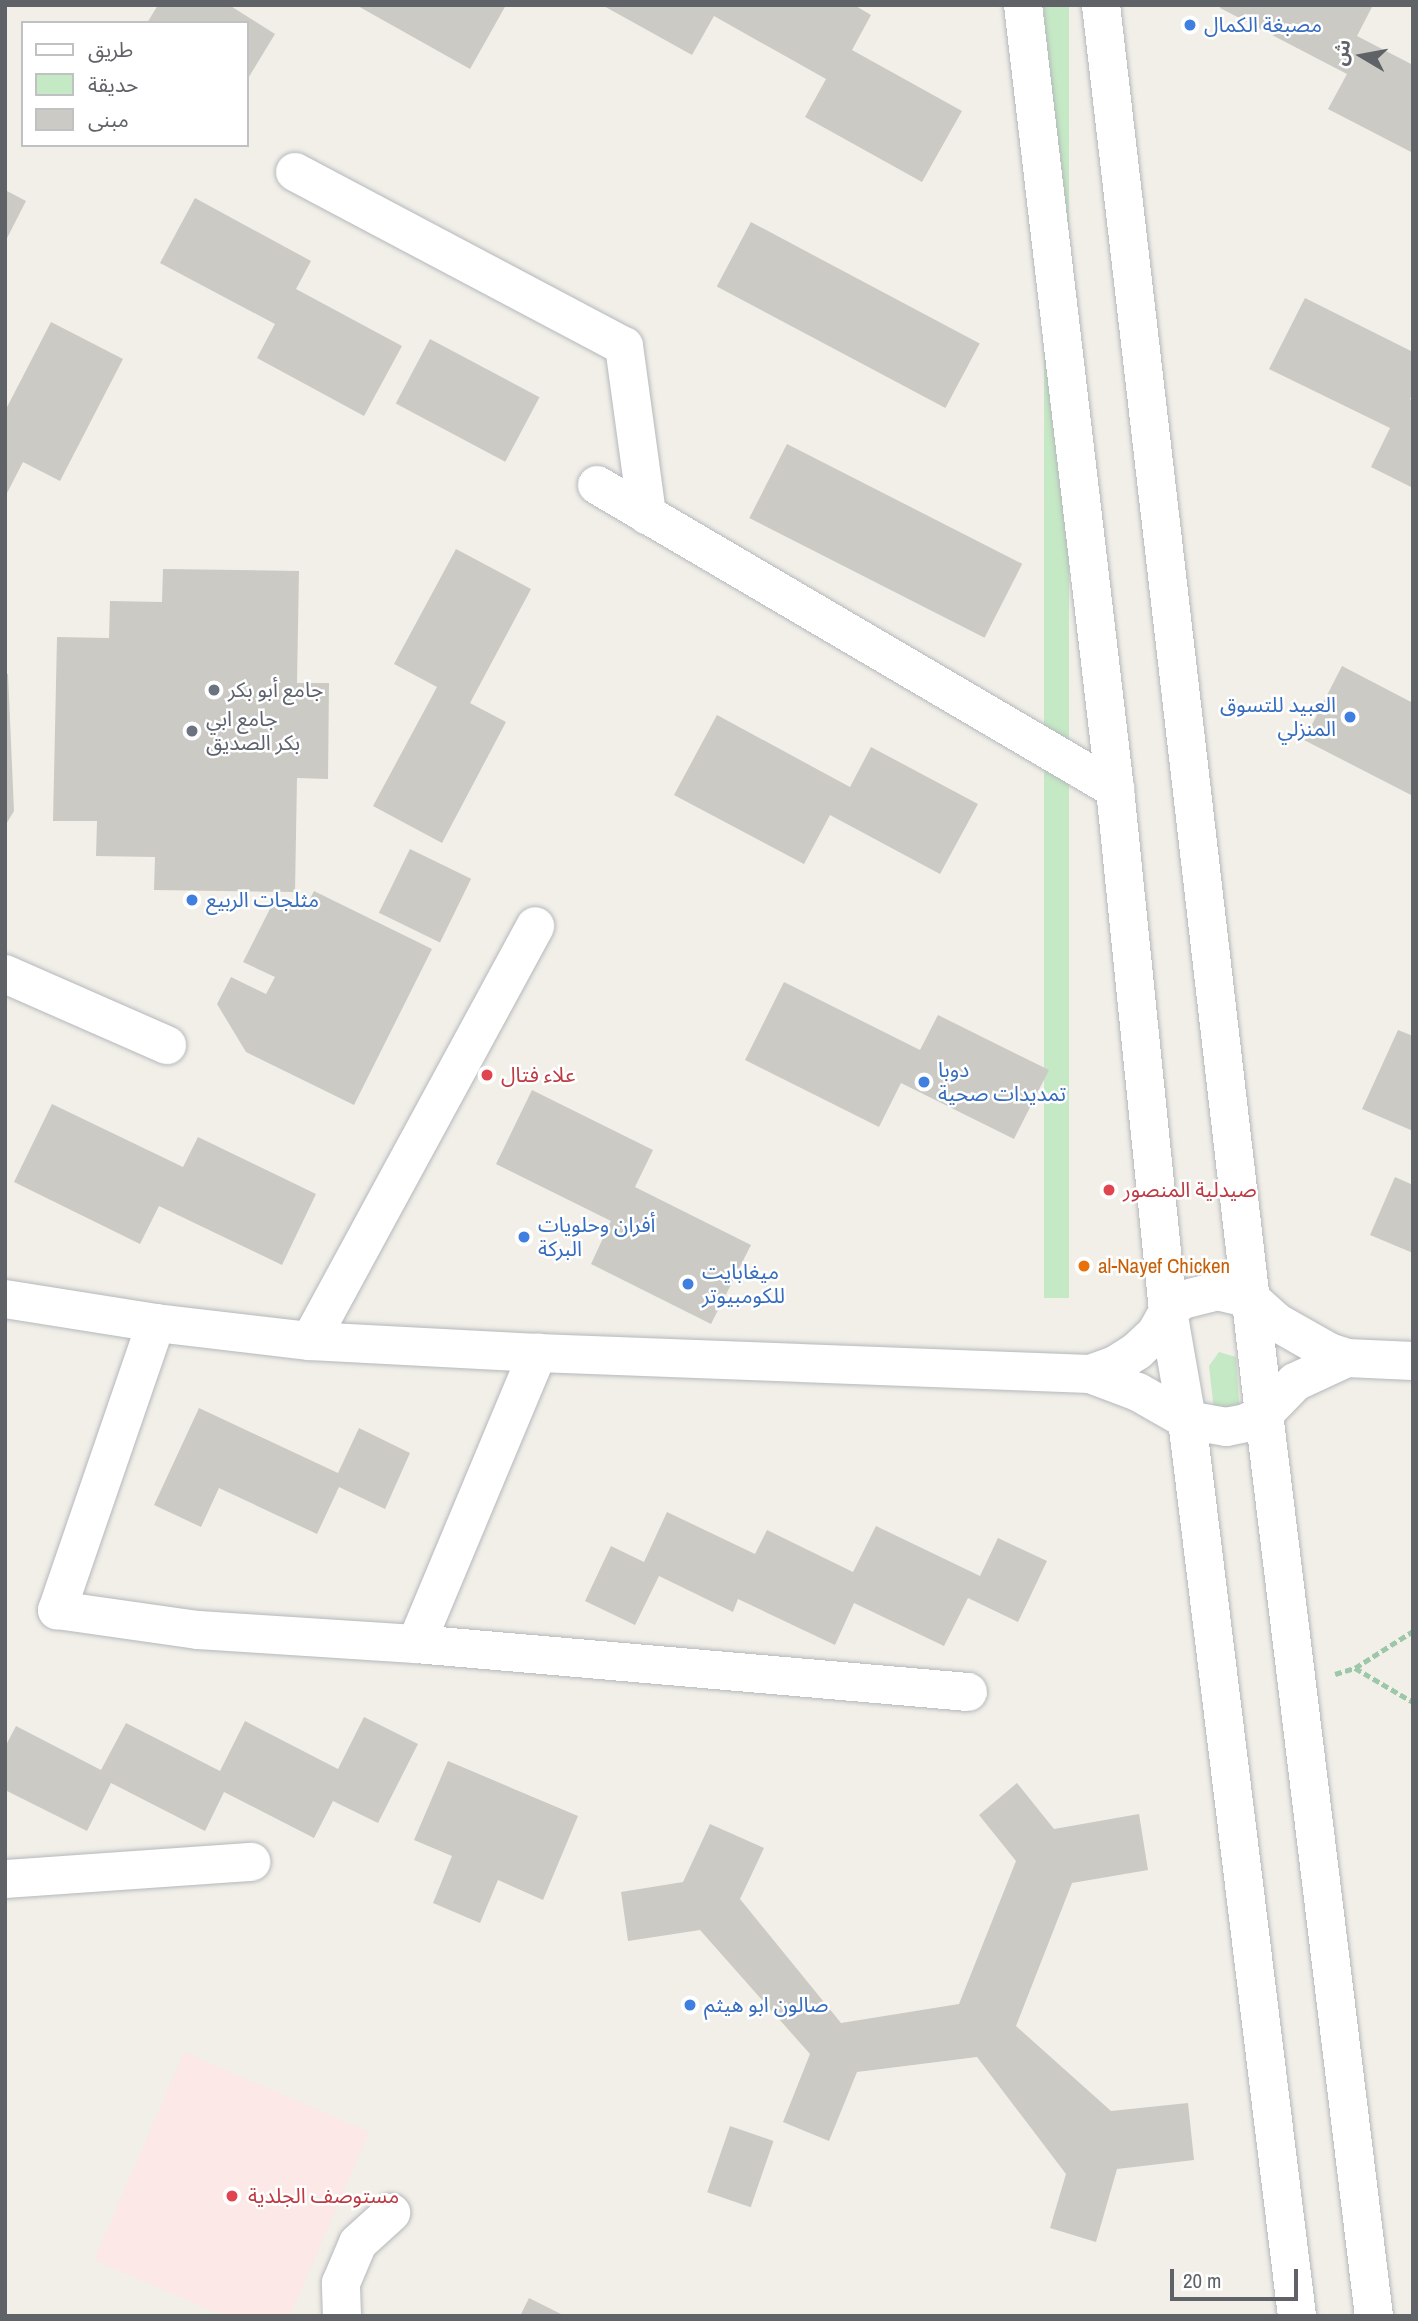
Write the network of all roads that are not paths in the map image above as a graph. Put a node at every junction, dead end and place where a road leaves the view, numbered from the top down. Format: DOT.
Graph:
graph roads {
  1 [pos="1023,5"];
  2 [pos="1101,5"];
  3 [pos="295,172"];
  4 [pos="597,485"];
  5 [pos="647,515"];
  6 [pos="1115,789"];
  7 [pos="535,926"];
  8 [pos="5,974"];
  9 [pos="167,1045"];
  10 [pos="5,1299"];
  11 [pos="1251,1299"];
  12 [pos="1168,1311"];
  13 [pos="156,1323"];
  14 [pos="310,1341"];
  15 [pos="538,1353"];
  16 [pos="1347,1358"];
  17 [pos="1413,1361"];
  18 [pos="1090,1374"];
  19 [pos="1264,1414"];
  20 [pos="1187,1420"];
  21 [pos="416,1644"];
  22 [pos="968,1692"];
  23 [pos="251,1862"];
  24 [pos="5,1879"];
  25 [pos="391,2213"];
  26 [pos="342,2316"];
  27 [pos="1297,2316"];
  28 [pos="1374,2316"];
  1 -- 6 [label="street"];
  2 -- 11 [label="street"];
  3 -- 5 [label="street"];
  4 -- 5 [label="street"];
  5 -- 6 [label="street"];
  6 -- 12 [label="street"];
  7 -- 14 [label="street"];
  8 -- 9 [label="street"];
  10 -- 13 [label="street"];
  11 -- 12 [label="street"];
  11 -- 16 [label="street"];
  11 -- 19 [label="street"];
  12 -- 18 [label="street"];
  12 -- 20 [label="street"];
  13 -- 14 [label="street"];
  13 -- 21 [label="street"];
  14 -- 15 [label="street"];
  15 -- 18 [label="street"];
  15 -- 21 [label="street"];
  16 -- 17 [label="street"];
  16 -- 19 [label="street"];
  18 -- 20 [label="street"];
  19 -- 20 [label="street"];
  19 -- 28 [label="street"];
  20 -- 27 [label="street"];
  21 -- 22 [label="street"];
  23 -- 24 [label="street"];
  25 -- 26 [label="street"];
}
